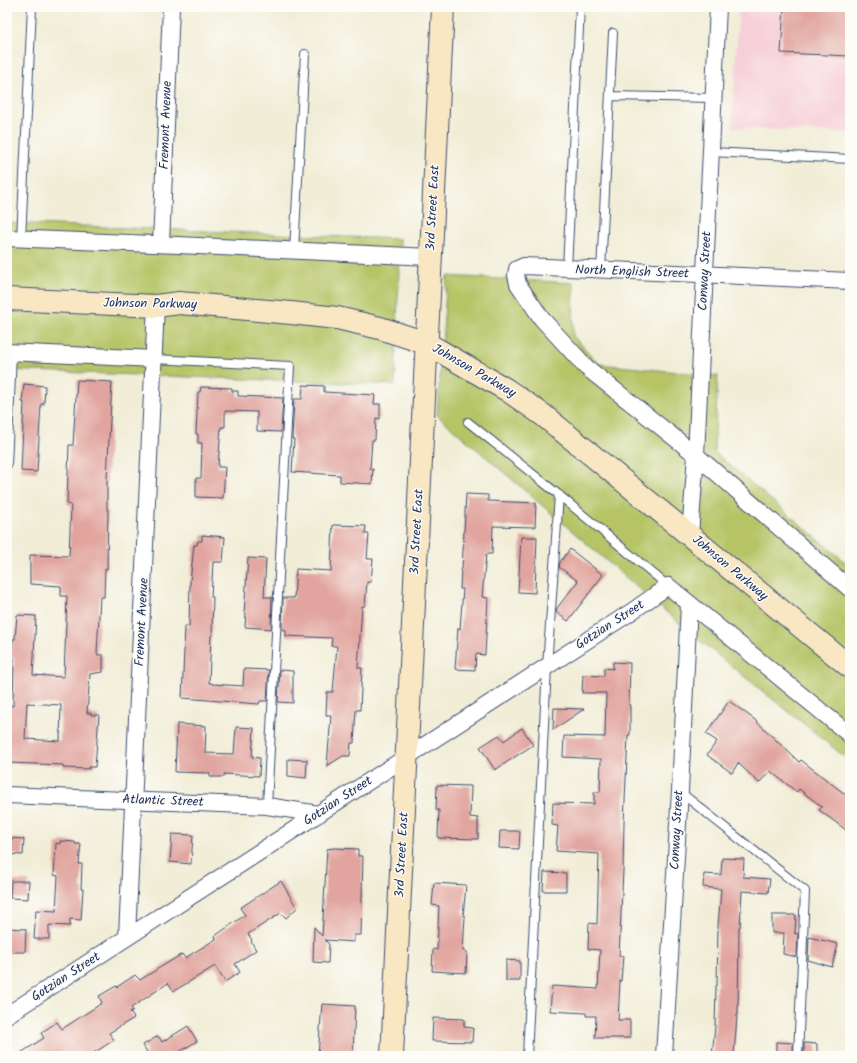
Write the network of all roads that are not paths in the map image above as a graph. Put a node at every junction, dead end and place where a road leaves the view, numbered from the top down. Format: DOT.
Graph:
graph roads {
  1 [pos="32,7"];
  2 [pos="171,7"];
  3 [pos="443,7"];
  4 [pos="580,7"];
  5 [pos="718,7"];
  6 [pos="613,33"];
  7 [pos="305,54"];
  8 [pos="610,96"];
  9 [pos="714,98"];
  10 [pos="711,152"];
  11 [pos="850,159"];
  12 [pos="14,239"];
  13 [pos="161,244"];
  14 [pos="294,250"];
  15 [pos="430,257"];
  16 [pos="567,269"];
  17 [pos="601,271"];
  18 [pos="705,275"];
  19 [pos="850,281"];
  20 [pos="7,300"];
  21 [pos="156,306"];
  22 [pos="426,343"];
  23 [pos="9,353"];
  24 [pos="154,359"];
  25 [pos="468,422"];
  26 [pos="696,455"];
  27 [pos="7,465"];
  28 [pos="559,495"];
  29 [pos="690,535"];
  30 [pos="847,581"];
  31 [pos="668,586"];
  32 [pos="689,604"];
  33 [pos="547,667"];
  34 [pos="850,667"];
  35 [pos="850,735"];
  36 [pos="407,756"];
  37 [pos="680,791"];
  38 [pos="7,795"];
  39 [pos="133,800"];
  40 [pos="267,806"];
  41 [pos="319,814"];
  42 [pos="127,937"];
  43 [pos="7,1014"];
  44 [pos="392,1056"];
  45 [pos="527,1056"];
  46 [pos="664,1056"];
  47 [pos="798,1056"];
  1 -- 12 [label="lane"];
  2 -- 13 [label="street, Fremont Avenue"];
  3 -- 15 [label="street, 3rd Street East"];
  4 -- 16 [label="lane"];
  5 -- 9 [label="street, Conway Street"];
  6 -- 8 [label="lane"];
  7 -- 14 [label="lane"];
  8 -- 9 [label="lane"];
  8 -- 17 [label="lane"];
  9 -- 10 [label="street, Conway Street"];
  10 -- 11 [label="lane"];
  10 -- 18 [label="street, Conway Street"];
  12 -- 13 [label="street"];
  13 -- 14 [label="street"];
  14 -- 15 [label="street"];
  15 -- 22 [label="street, 3rd Street East"];
  16 -- 17 [label="street, North English Street"];
  16 -- 26 [label="street, North English Street"];
  17 -- 18 [label="street, North English Street"];
  18 -- 19 [label="street, North English Street"];
  18 -- 26 [label="street, Conway Street"];
  20 -- 21 [label="street, Johnson Parkway"];
  21 -- 22 [label="street, Johnson Parkway"];
  21 -- 24 [label="street, Fremont Avenue"];
  22 -- 29 [label="street, Johnson Parkway"];
  22 -- 36 [label="street, 3rd Street East"];
  23 -- 24 [label="street"];
  23 -- 27 [label="lane"];
  24 -- 39 [label="street, Fremont Avenue"];
  24 -- 40 [label="lane"];
  25 -- 28 [label="lane"];
  26 -- 29 [label="street, Conway Street"];
  26 -- 30 [label="street"];
  28 -- 31 [label="lane"];
  28 -- 33 [label="lane"];
  29 -- 34 [label="street, Johnson Parkway"];
  31 -- 32 [label="street"];
  31 -- 33 [label="street, Gotzian Street"];
  32 -- 35 [label="street"];
  32 -- 37 [label="street, Conway Street"];
  33 -- 36 [label="street, Gotzian Street"];
  33 -- 45 [label="lane"];
  36 -- 41 [label="street, Gotzian Street"];
  36 -- 44 [label="street, 3rd Street East"];
  37 -- 46 [label="street, Conway Street"];
  37 -- 47 [label="lane"];
  38 -- 39 [label="street, Atlantic Street"];
  39 -- 40 [label="street, Atlantic Street"];
  39 -- 42 [label="street, Fremont Avenue"];
  40 -- 41 [label="street, Atlantic Street"];
  41 -- 42 [label="street, Gotzian Street"];
  42 -- 43 [label="street, Gotzian Street"];
}
